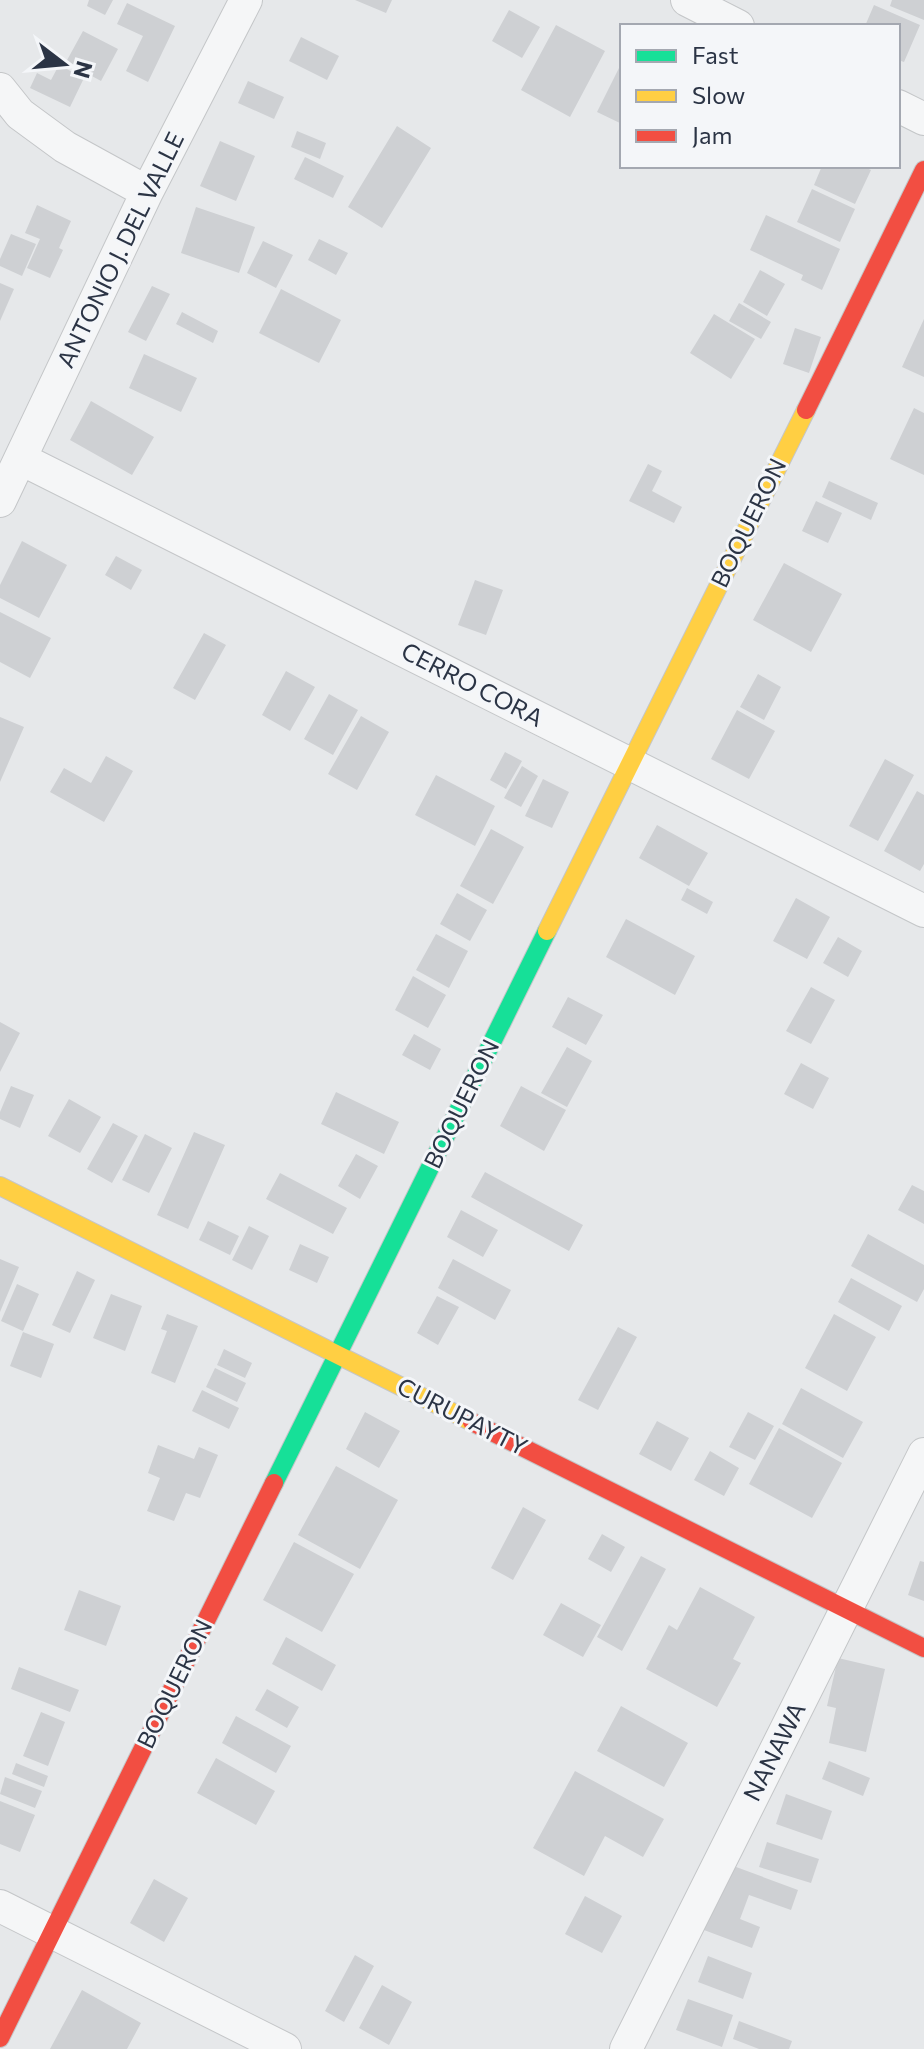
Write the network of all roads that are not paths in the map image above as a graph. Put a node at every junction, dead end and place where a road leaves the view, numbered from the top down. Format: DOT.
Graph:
graph roads {
  1 [pos="246,0"];
  2 [pos="687,0"];
  3 [pos="734,24"];
  4 [pos="0,89"];
  5 [pos="900,107"];
  6 [pos="924,119"];
  7 [pos="924,170"];
  8 [pos="147,192"];
  9 [pos="21,459"];
  10 [pos="0,501"];
  11 [pos="630,764"];
  12 [pos="924,911"];
  13 [pos="0,1186"];
  14 [pos="338,1355"];
  15 [pos="924,1454"];
  16 [pos="846,1609"];
  17 [pos="924,1648"];
  18 [pos="0,1906"];
  19 [pos="52,1933"];
  20 [pos="0,2038"];
  21 [pos="285,2049"];
  22 [pos="626,2049"];
  1 -- 8 [label="street, ANTONIO J. DEL VALLE"];
  2 -- 3 [label="street"];
  4 -- 8 [label="street"];
  5 -- 6 [label="street"];
  7 -- 11 [label="street, BOQUERON"];
  8 -- 9 [label="street, ANTONIO J. DEL VALLE"];
  9 -- 10 [label="street, ANTONIO J. DEL VALLE"];
  9 -- 11 [label="street, CERRO CORA"];
  11 -- 12 [label="street, CERRO CORA"];
  11 -- 14 [label="street, BOQUERON"];
  13 -- 14 [label="street, CURUPAYTY"];
  14 -- 16 [label="street, CURUPAYTY"];
  14 -- 19 [label="street, BOQUERON"];
  15 -- 16 [label="street, NANAWA"];
  16 -- 17 [label="street, CURUPAYTY"];
  16 -- 22 [label="street, NANAWA"];
  18 -- 19 [label="street"];
  19 -- 20 [label="street, BOQUERON"];
  19 -- 21 [label="street"];
}
